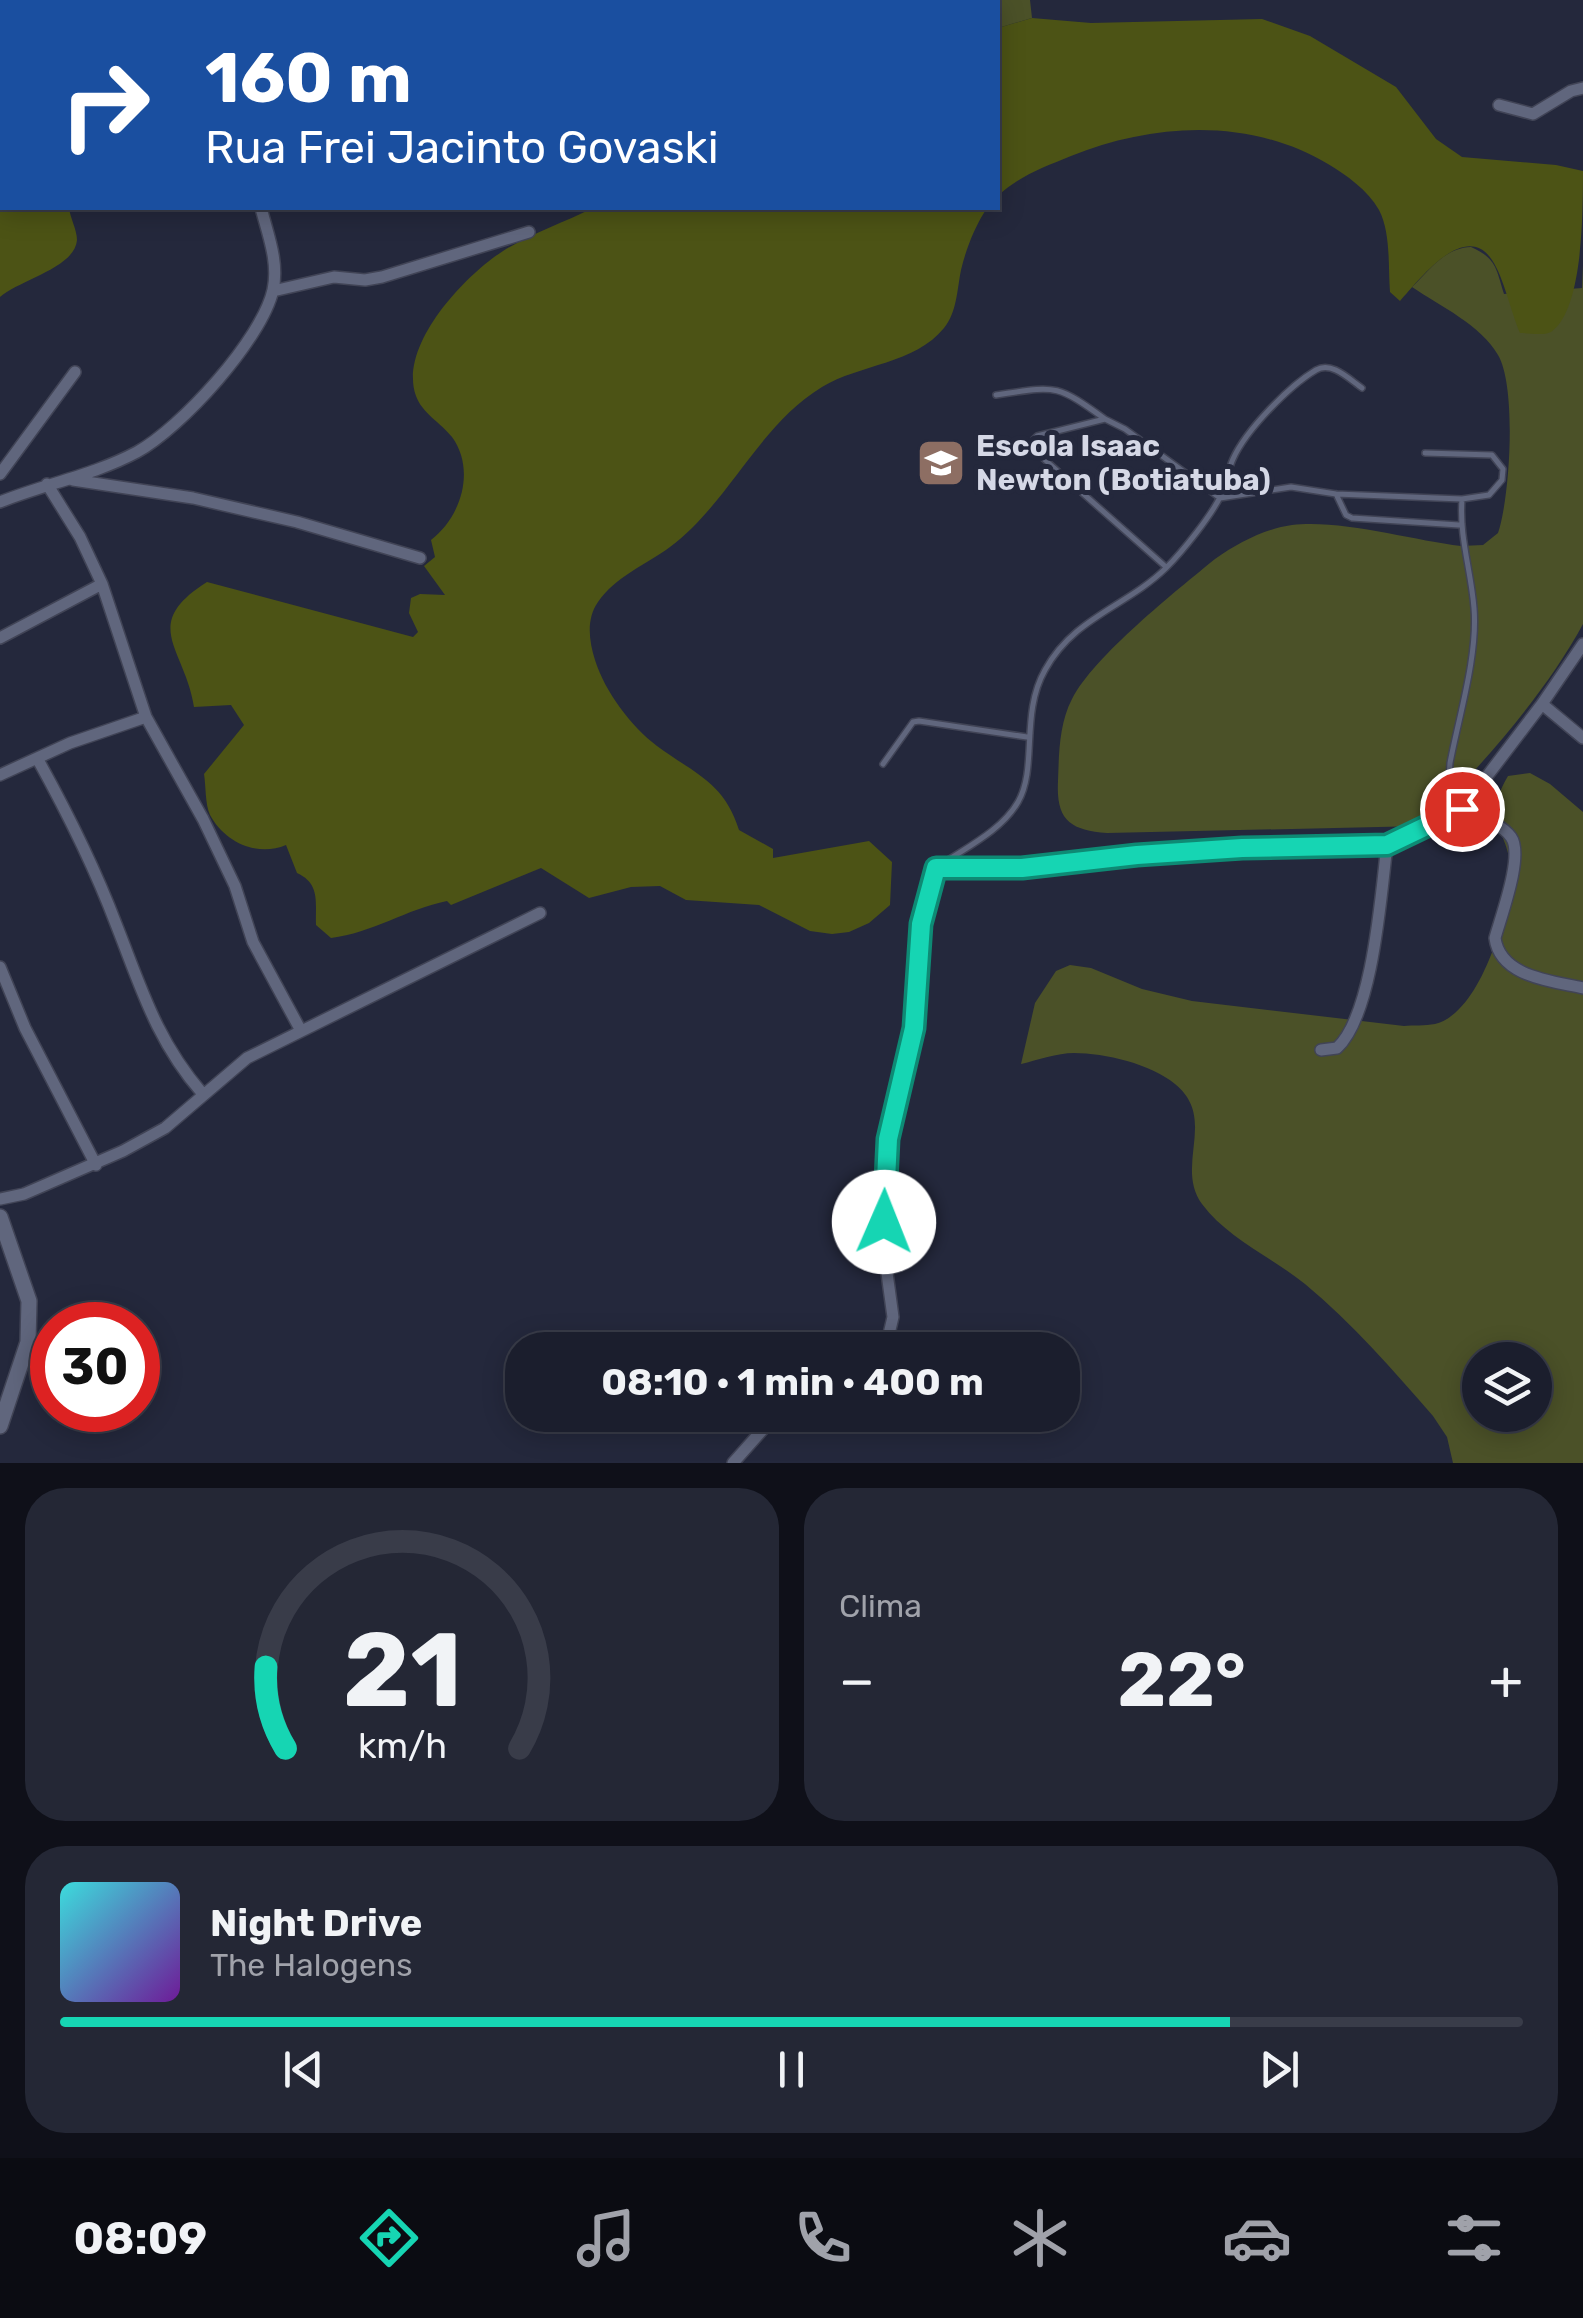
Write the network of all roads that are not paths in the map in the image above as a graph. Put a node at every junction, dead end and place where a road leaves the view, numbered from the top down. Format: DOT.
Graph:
graph roads {
  1 [pos="1583,88"];
  2 [pos="1499,106"];
  3 [pos="262,210"];
  4 [pos="529,232"];
  5 [pos="273,291"];
  6 [pos="75,372"];
  7 [pos="1362,388"];
  8 [pos="996,395"];
  9 [pos="1105,419"];
  10 [pos="1425,453"];
  11 [pos="0,474"];
  12 [pos="72,480"];
  13 [pos="47,484"];
  14 [pos="1336,494"];
  15 [pos="1220,498"];
  16 [pos="1462,499"];
  17 [pos="0,502"];
  18 [pos="1460,525"];
  19 [pos="420,558"];
  20 [pos="1166,567"];
  21 [pos="102,584"];
  22 [pos="0,638"];
  23 [pos="1583,644"];
  24 [pos="1542,704"];
  25 [pos="146,717"];
  26 [pos="1028,737"];
  27 [pos="1583,738"];
  28 [pos="37,758"];
  29 [pos="883,764"];
  30 [pos="0,776"];
  31 [pos="1462,809"];
  32 [pos="1387,845"];
  33 [pos="936,868"];
  34 [pos="540,913"];
  35 [pos="0,967"];
  36 [pos="1583,988"];
  37 [pos="300,1029"];
  38 [pos="1321,1050"];
  39 [pos="202,1093"];
  40 [pos="96,1164"];
  41 [pos="0,1199"];
  42 [pos="0,1217"];
  43 [pos="890,1332"];
  44 [pos="0,1426"];
  45 [pos="761,1432"];
  46 [pos="734,1463"];
  1 -- 2 [label="street"];
  3 -- 5 [label="street"];
  4 -- 5 [label="street"];
  5 -- 12 [label="street"];
  6 -- 11 [label="street"];
  7 -- 15 [label="lane"];
  8 -- 9 [label="lane"];
  9 -- 15 [label="lane"];
  9 -- 20 [label="lane"];
  10 -- 16 [label="lane"];
  12 -- 13 [label="street"];
  12 -- 19 [label="street"];
  13 -- 17 [label="street"];
  13 -- 21 [label="street"];
  14 -- 15 [label="lane"];
  14 -- 16 [label="lane"];
  14 -- 18 [label="lane"];
  15 -- 20 [label="lane"];
  16 -- 18 [label="lane"];
  18 -- 31 [label="lane"];
  20 -- 26 [label="lane"];
  21 -- 22 [label="street"];
  21 -- 25 [label="street"];
  23 -- 24 [label="street"];
  24 -- 27 [label="street"];
  24 -- 31 [label="street"];
  25 -- 28 [label="street"];
  25 -- 37 [label="street"];
  26 -- 29 [label="lane"];
  26 -- 33 [label="lane"];
  28 -- 30 [label="street"];
  28 -- 39 [label="street"];
  31 -- 32 [label="street"];
  31 -- 36 [label="street"];
  32 -- 33 [label="street"];
  32 -- 38 [label="street"];
  33 -- 43 [label="street"];
  34 -- 37 [label="street"];
  35 -- 40 [label="street"];
  37 -- 39 [label="street"];
  39 -- 40 [label="street"];
  40 -- 41 [label="street"];
  42 -- 44 [label="main road"];
  45 -- 46 [label="street"];
}
